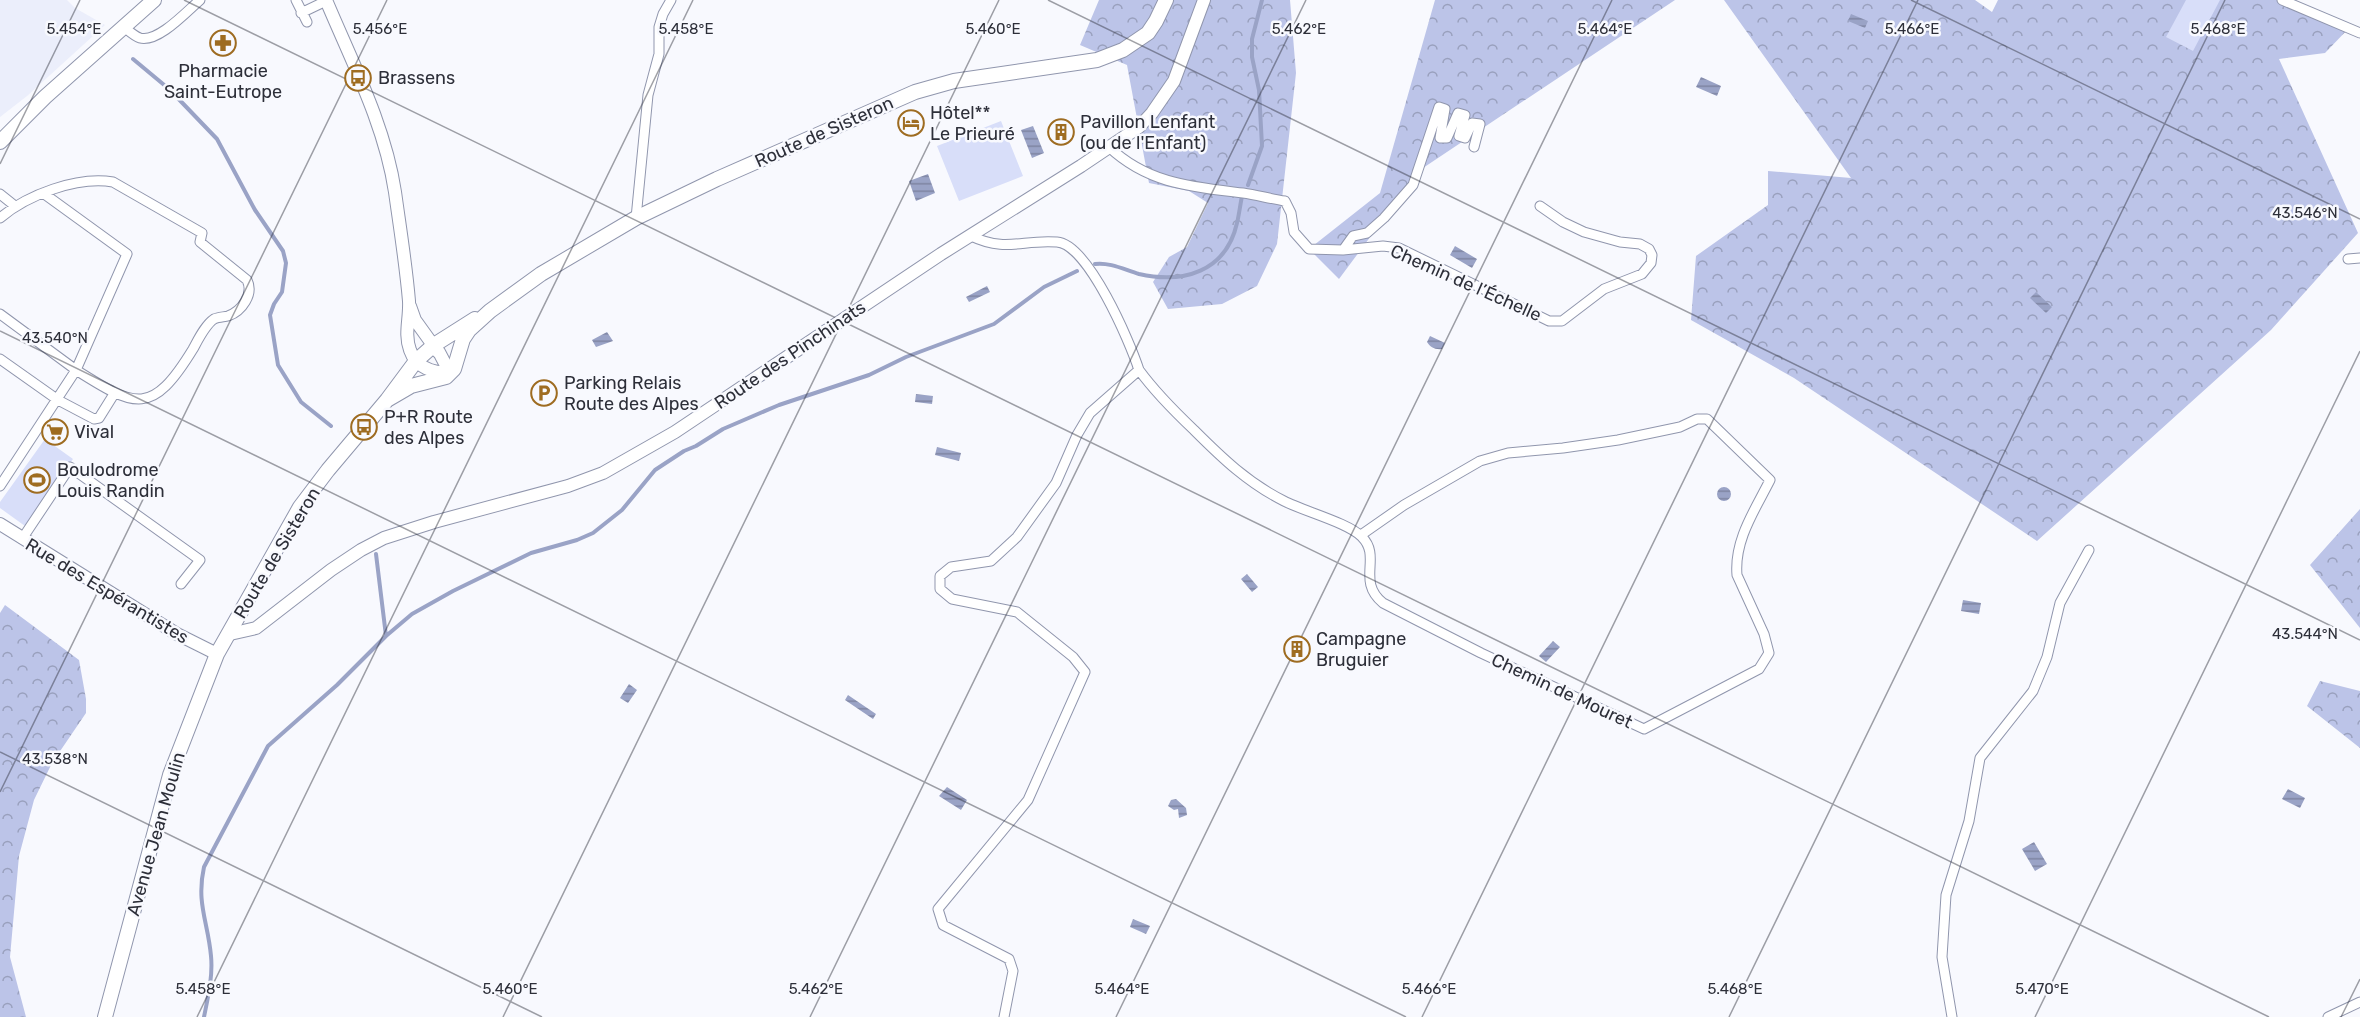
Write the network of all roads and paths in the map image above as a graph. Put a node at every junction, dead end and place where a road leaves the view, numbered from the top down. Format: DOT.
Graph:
graph roads {
  1 [pos="154,0"];
  2 [pos="200,0"];
  3 [pos="671,0"];
  4 [pos="1166,0"];
  5 [pos="1204,0"];
  6 [pos="2282,0"];
  7 [pos="326,1"];
  8 [pos="300,4"];
  9 [pos="307,22"];
  10 [pos="124,27"];
  11 [pos="2360,33"];
  12 [pos="0,142"];
  13 [pos="1109,147"];
  14 [pos="1474,147"];
  15 [pos="43,193"];
  16 [pos="0,194"];
  17 [pos="15,206"];
  18 [pos="1540,206"];
  19 [pos="0,218"];
  20 [pos="636,218"];
  21 [pos="971,236"];
  22 [pos="1343,250"];
  23 [pos="2360,258"];
  24 [pos="2348,259"];
  25 [pos="409,302"];
  26 [pos="490,311"];
  27 [pos="0,314"];
  28 [pos="423,330"];
  29 [pos="451,333"];
  30 [pos="435,348"];
  31 [pos="413,356"];
  32 [pos="0,359"];
  33 [pos="76,370"];
  34 [pos="1139,370"];
  35 [pos="438,376"];
  36 [pos="114,394"];
  37 [pos="58,400"];
  38 [pos="387,400"];
  39 [pos="0,486"];
  40 [pos="0,524"];
  41 [pos="1361,535"];
  42 [pos="22,538"];
  43 [pos="2089,550"];
  44 [pos="181,584"];
  45 [pos="230,634"];
  46 [pos="217,654"];
  47 [pos="2360,1002"];
  48 [pos="105,1017"];
  49 [pos="1004,1017"];
  50 [pos="1952,1017"];
  51 [pos="2328,1017"];
  1 -- 10 [label="main road"];
  2 -- 10 [label="street"];
  3 -- 20 [label="street"];
  4 -- 20 [label="main road, Route de Sisteron"];
  5 -- 13 [label="street, Route des Pinchinats"];
  6 -- 11 [label="street"];
  7 -- 8 [label="street"];
  7 -- 25 [label="street"];
  8 -- 9 [label="street"];
  10 -- 12 [label="main road"];
  13 -- 21 [label="street, Route des Pinchinats"];
  13 -- 22 [label="street, Chemin de l’Échelle"];
  14 -- 22 [label="street, Chemin de l’Échelle"];
  15 -- 17 [label="street"];
  15 -- 33 [label="street"];
  15 -- 36 [label="street"];
  16 -- 17 [label="street"];
  17 -- 19 [label="street"];
  18 -- 22 [label="street, Chemin de l’Échelle"];
  20 -- 26 [label="main road, Route de Sisteron"];
  21 -- 34 [label="street"];
  21 -- 45 [label="street, Route des Pinchinats"];
  23 -- 24 [label="street"];
  25 -- 28 [label="street"];
  25 -- 31 [label="street"];
  26 -- 29 [label="main road, Route de Sisteron"];
  26 -- 35 [label="main road, Route de Sisteron"];
  27 -- 33 [label="street"];
  28 -- 29 [label="street"];
  28 -- 30 [label="street"];
  29 -- 30 [label="main road, Route de Sisteron"];
  30 -- 31 [label="main road, Route de Sisteron"];
  30 -- 35 [label="street"];
  30 -- 35 [label="street"];
  31 -- 35 [label="street"];
  31 -- 38 [label="main road, Route de Sisteron"];
  32 -- 37 [label="street"];
  33 -- 36 [label="street"];
  33 -- 37 [label="street"];
  34 -- 41 [label="street"];
  34 -- 49 [label="street"];
  35 -- 38 [label="main road, Route de Sisteron"];
  36 -- 37 [label="street"];
  37 -- 39 [label="street"];
  38 -- 45 [label="main road, Route de Sisteron"];
  40 -- 42 [label="street, Rue des Espérantistes"];
  41 -- 41 [label="street, Chemin de Mouret"];
  42 -- 44 [label="street"];
  42 -- 46 [label="street, Rue des Espérantistes"];
  43 -- 50 [label="street"];
  45 -- 46 [label="main road, Route de Sisteron"];
  46 -- 48 [label="main road, Avenue Jean Moulin"];
  47 -- 51 [label="street"];
}
